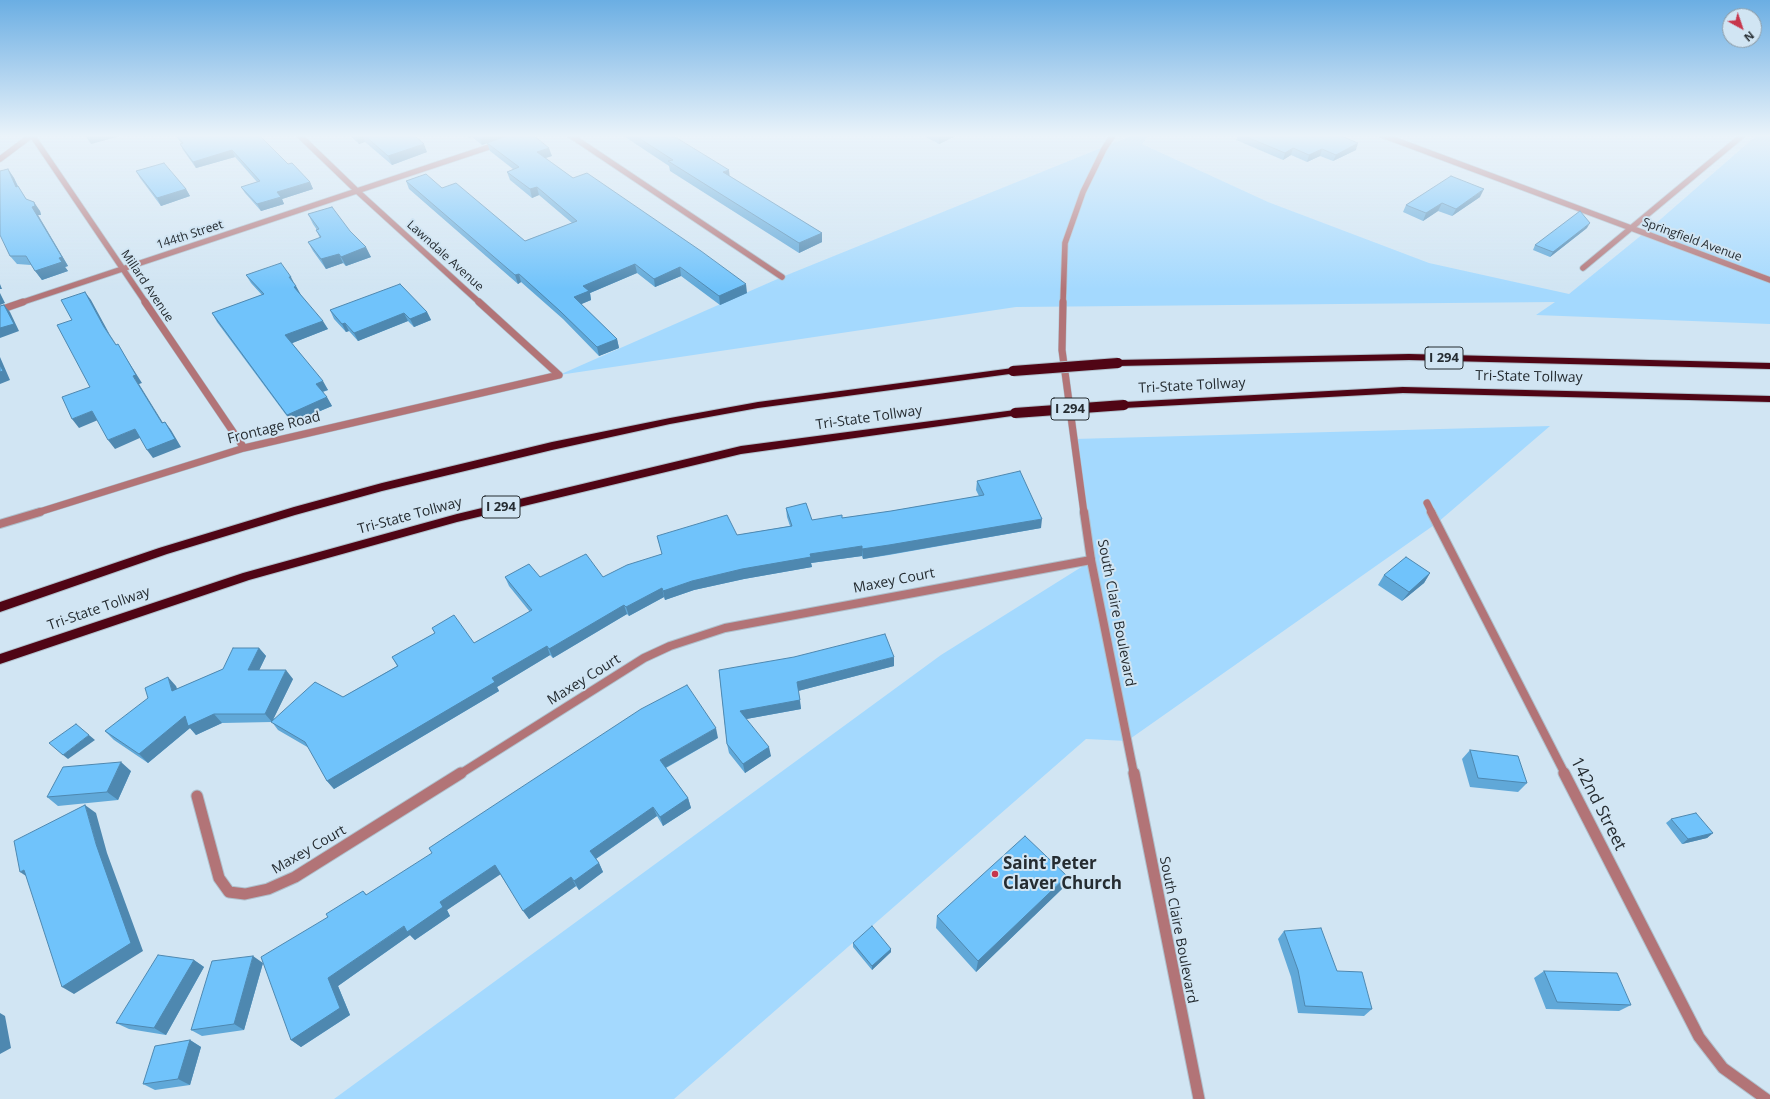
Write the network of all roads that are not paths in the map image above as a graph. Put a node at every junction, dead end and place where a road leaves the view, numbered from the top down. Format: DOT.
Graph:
graph roads {
  1 [pos="66,186"];
  2 [pos="352,186"];
  3 [pos="371,186"];
  4 [pos="647,186"];
  5 [pos="1086,186"];
  6 [pos="1517,186"];
  7 [pos="1681,186"];
  8 [pos="357,191"];
  9 [pos="1630,229"];
  10 [pos="1583,268"];
  11 [pos="122,270"];
  12 [pos="782,277"];
  13 [pos="1770,280"];
  14 [pos="0,310"];
  15 [pos="1770,366"];
  16 [pos="559,375"];
  17 [pos="1770,399"];
  18 [pos="244,448"];
  19 [pos="1427,503"];
  20 [pos="0,524"];
  21 [pos="1091,560"];
  22 [pos="0,607"];
  23 [pos="0,659"];
  24 [pos="197,796"];
  25 [pos="1199,1099"];
  26 [pos="1766,1099"];
  1 -- 11 [label="street, Millard Avenue"];
  2 -- 8 [label="street, Lawndale Avenue"];
  3 -- 8 [label="street, 144th Street"];
  4 -- 12 [label="street"];
  5 -- 21 [label="street, South Claire Boulevard"];
  6 -- 9 [label="street, Springfield Avenue"];
  7 -- 9 [label="street"];
  8 -- 11 [label="street, 144th Street"];
  8 -- 16 [label="street, Lawndale Avenue"];
  9 -- 10 [label="street"];
  9 -- 13 [label="street, Springfield Avenue"];
  11 -- 14 [label="street, 144th Street"];
  11 -- 18 [label="street, Millard Avenue"];
  15 -- 22 [label="highway, Tri-State Tollway / I 294, bridge"];
  16 -- 18 [label="street, Frontage Road"];
  17 -- 23 [label="highway, Tri-State Tollway / I 294, bridge"];
  18 -- 20 [label="street, Frontage Road"];
  19 -- 26 [label="street, 142nd Street"];
  21 -- 24 [label="street, Maxey Court"];
  21 -- 25 [label="street, South Claire Boulevard"];
}
